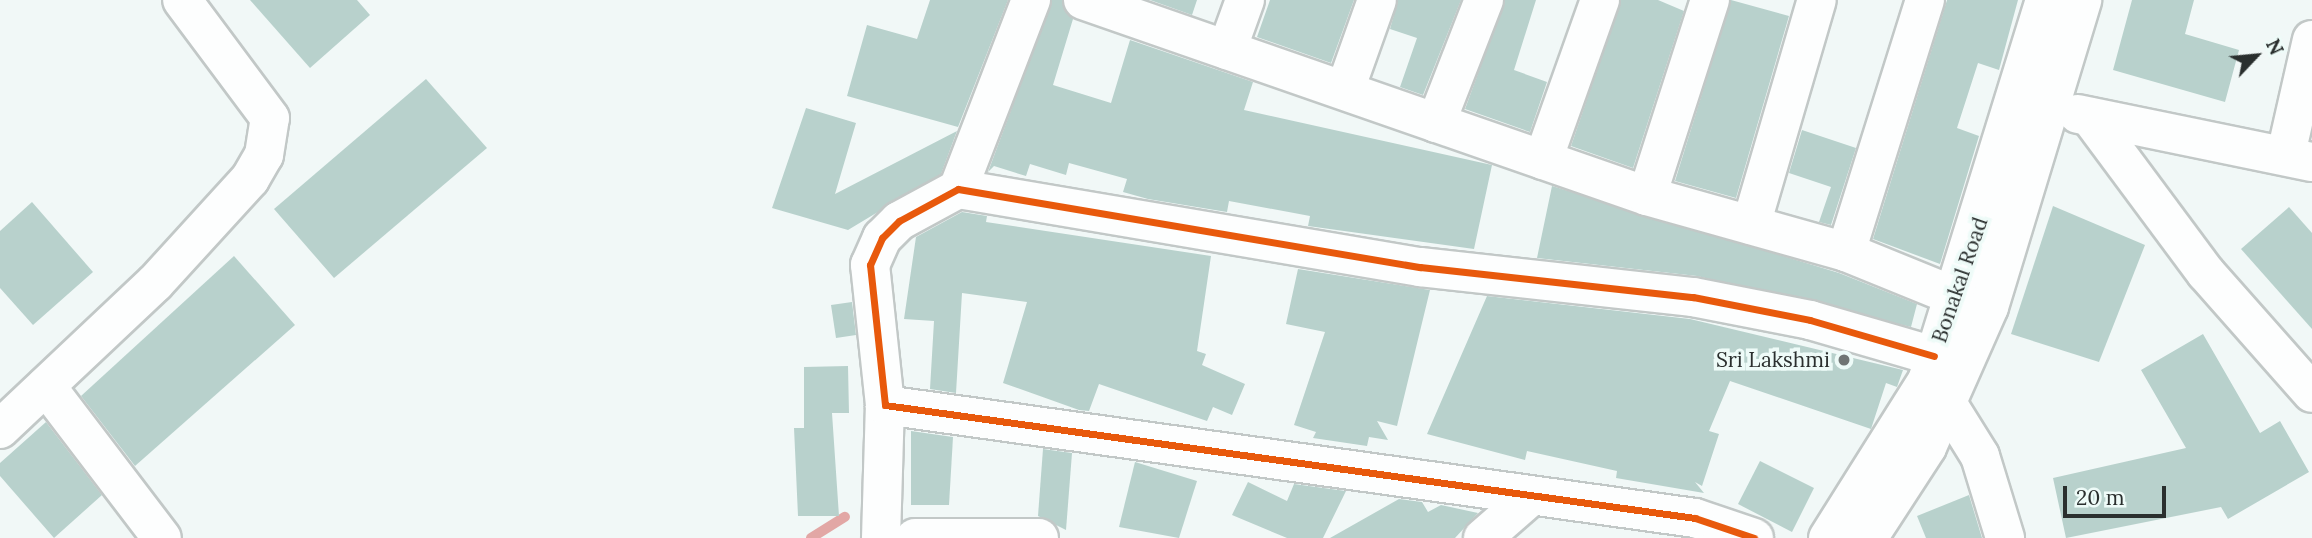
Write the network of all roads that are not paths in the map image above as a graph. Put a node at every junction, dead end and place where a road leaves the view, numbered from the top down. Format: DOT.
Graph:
graph roads {
  1 [pos="182,0"];
  2 [pos="1031,0"];
  3 [pos="1083,0"];
  4 [pos="1245,0"];
  5 [pos="1377,0"];
  6 [pos="1484,0"];
  7 [pos="1600,0"];
  8 [pos="1710,0"];
  9 [pos="1817,0"];
  10 [pos="1925,0"];
  11 [pos="2045,0"];
  12 [pos="2082,0"];
  13 [pos="1142,10"];
  14 [pos="2312,40"];
  15 [pos="1227,50"];
  16 [pos="1346,88"];
  17 [pos="2053,107"];
  18 [pos="2090,117"];
  19 [pos="1436,123"];
  20 [pos="2299,158"];
  21 [pos="1543,160"];
  22 [pos="958,189"];
  23 [pos="1647,196"];
  24 [pos="1751,225"];
  25 [pos="1846,253"];
  26 [pos="1956,297"];
  27 [pos="1934,356"];
  28 [pos="46,386"];
  29 [pos="2312,393"];
  30 [pos="1947,403"];
  31 [pos="885,405"];
  32 [pos="0,429"];
  33 [pos="1530,497"];
  34 [pos="1017,537"];
  35 [pos="162,538"];
  36 [pos="881,538"];
  37 [pos="915,538"];
  38 [pos="1483,538"];
  39 [pos="1754,538"];
  40 [pos="1828,538"];
  41 [pos="1868,538"];
  42 [pos="2005,538"];
  1 -- 28 [label="street"];
  2 -- 22 [label="street"];
  3 -- 13 [label="street"];
  4 -- 15 [label="street"];
  5 -- 16 [label="street"];
  6 -- 19 [label="street"];
  7 -- 21 [label="street"];
  8 -- 23 [label="street"];
  9 -- 24 [label="street"];
  10 -- 25 [label="street"];
  11 -- 26 [label="street, Bonakal Road"];
  12 -- 17 [label="street, Bonakal Road"];
  13 -- 15 [label="street"];
  14 -- 20 [label="street"];
  15 -- 16 [label="street"];
  16 -- 19 [label="street"];
  17 -- 18 [label="street"];
  17 -- 30 [label="street, Bonakal Road"];
  18 -- 20 [label="street"];
  18 -- 29 [label="street"];
  19 -- 21 [label="street"];
  21 -- 23 [label="street"];
  22 -- 27 [label="street"];
  22 -- 31 [label="street"];
  23 -- 24 [label="street"];
  24 -- 25 [label="street"];
  25 -- 26 [label="street"];
  26 -- 27 [label="street, Bonakal Road"];
  27 -- 40 [label="street, Bonakal Road"];
  28 -- 32 [label="street"];
  28 -- 35 [label="street"];
  30 -- 41 [label="street, Bonakal Road"];
  30 -- 42 [label="street"];
  31 -- 33 [label="street"];
  31 -- 36 [label="street"];
  33 -- 38 [label="street"];
  33 -- 39 [label="street"];
  34 -- 37 [label="street"];
}
